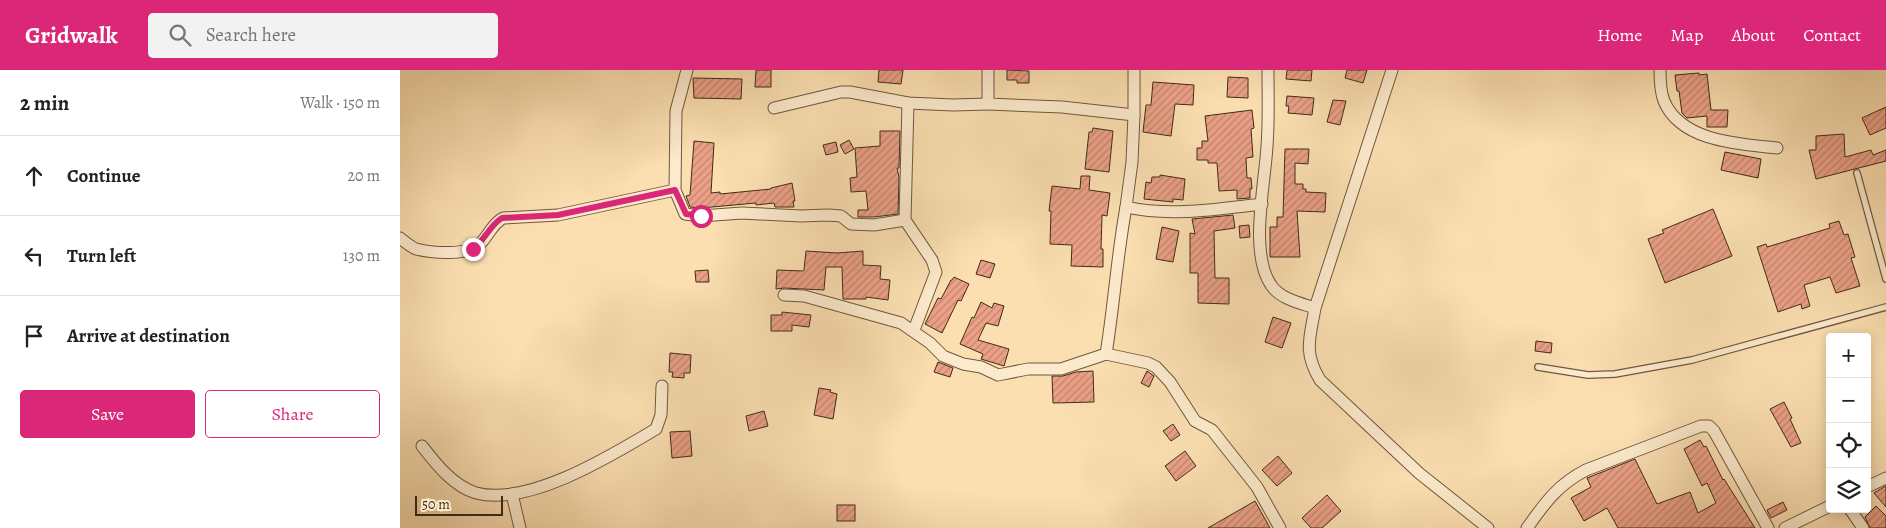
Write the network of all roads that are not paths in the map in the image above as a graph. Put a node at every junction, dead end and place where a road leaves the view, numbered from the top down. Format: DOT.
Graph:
graph roads {
  1 [pos="687,70"];
  2 [pos="988,70"];
  3 [pos="1134,70"];
  4 [pos="1268,70"];
  5 [pos="1392,70"];
  6 [pos="1660,70"];
  7 [pos="908,103"];
  8 [pos="988,104"];
  9 [pos="774,108"];
  10 [pos="1134,115"];
  11 [pos="1777,148"];
  12 [pos="1857,174"];
  13 [pos="675,190"];
  14 [pos="1262,204"];
  15 [pos="1126,207"];
  16 [pos="905,220"];
  17 [pos="400,238"];
  18 [pos="1886,279"];
  19 [pos="784,295"];
  20 [pos="1886,307"];
  21 [pos="1315,308"];
  22 [pos="914,330"];
  23 [pos="1106,354"];
  24 [pos="1538,367"];
  25 [pos="662,386"];
  26 [pos="422,446"];
  27 [pos="1886,478"];
  28 [pos="1871,485"];
  29 [pos="512,494"];
  30 [pos="1826,508"];
  31 [pos="1853,513"];
  32 [pos="520,528"];
  33 [pos="1280,528"];
  34 [pos="1488,528"];
  35 [pos="1527,528"];
  36 [pos="1768,528"];
  37 [pos="1785,528"];
  38 [pos="1863,528"];
  1 -- 13 [label="street"];
  2 -- 8 [label="street"];
  3 -- 10 [label="street"];
  4 -- 14 [label="street"];
  5 -- 21 [label="street"];
  6 -- 11 [label="street"];
  7 -- 8 [label="street"];
  7 -- 9 [label="street"];
  7 -- 16 [label="street"];
  8 -- 10 [label="street"];
  10 -- 15 [label="street"];
  12 -- 18 [label="lane"];
  13 -- 16 [label="street"];
  13 -- 17 [label="street"];
  14 -- 15 [label="street"];
  14 -- 21 [label="street"];
  15 -- 23 [label="street"];
  16 -- 22 [label="street"];
  19 -- 22 [label="street"];
  20 -- 24 [label="lane"];
  21 -- 34 [label="street"];
  22 -- 23 [label="street"];
  23 -- 33 [label="street"];
  25 -- 29 [label="street"];
  26 -- 29 [label="street"];
  27 -- 28 [label="street"];
  29 -- 32 [label="street"];
  30 -- 37 [label="street"];
  31 -- 38 [label="street"];
  35 -- 36 [label="street"];
}
